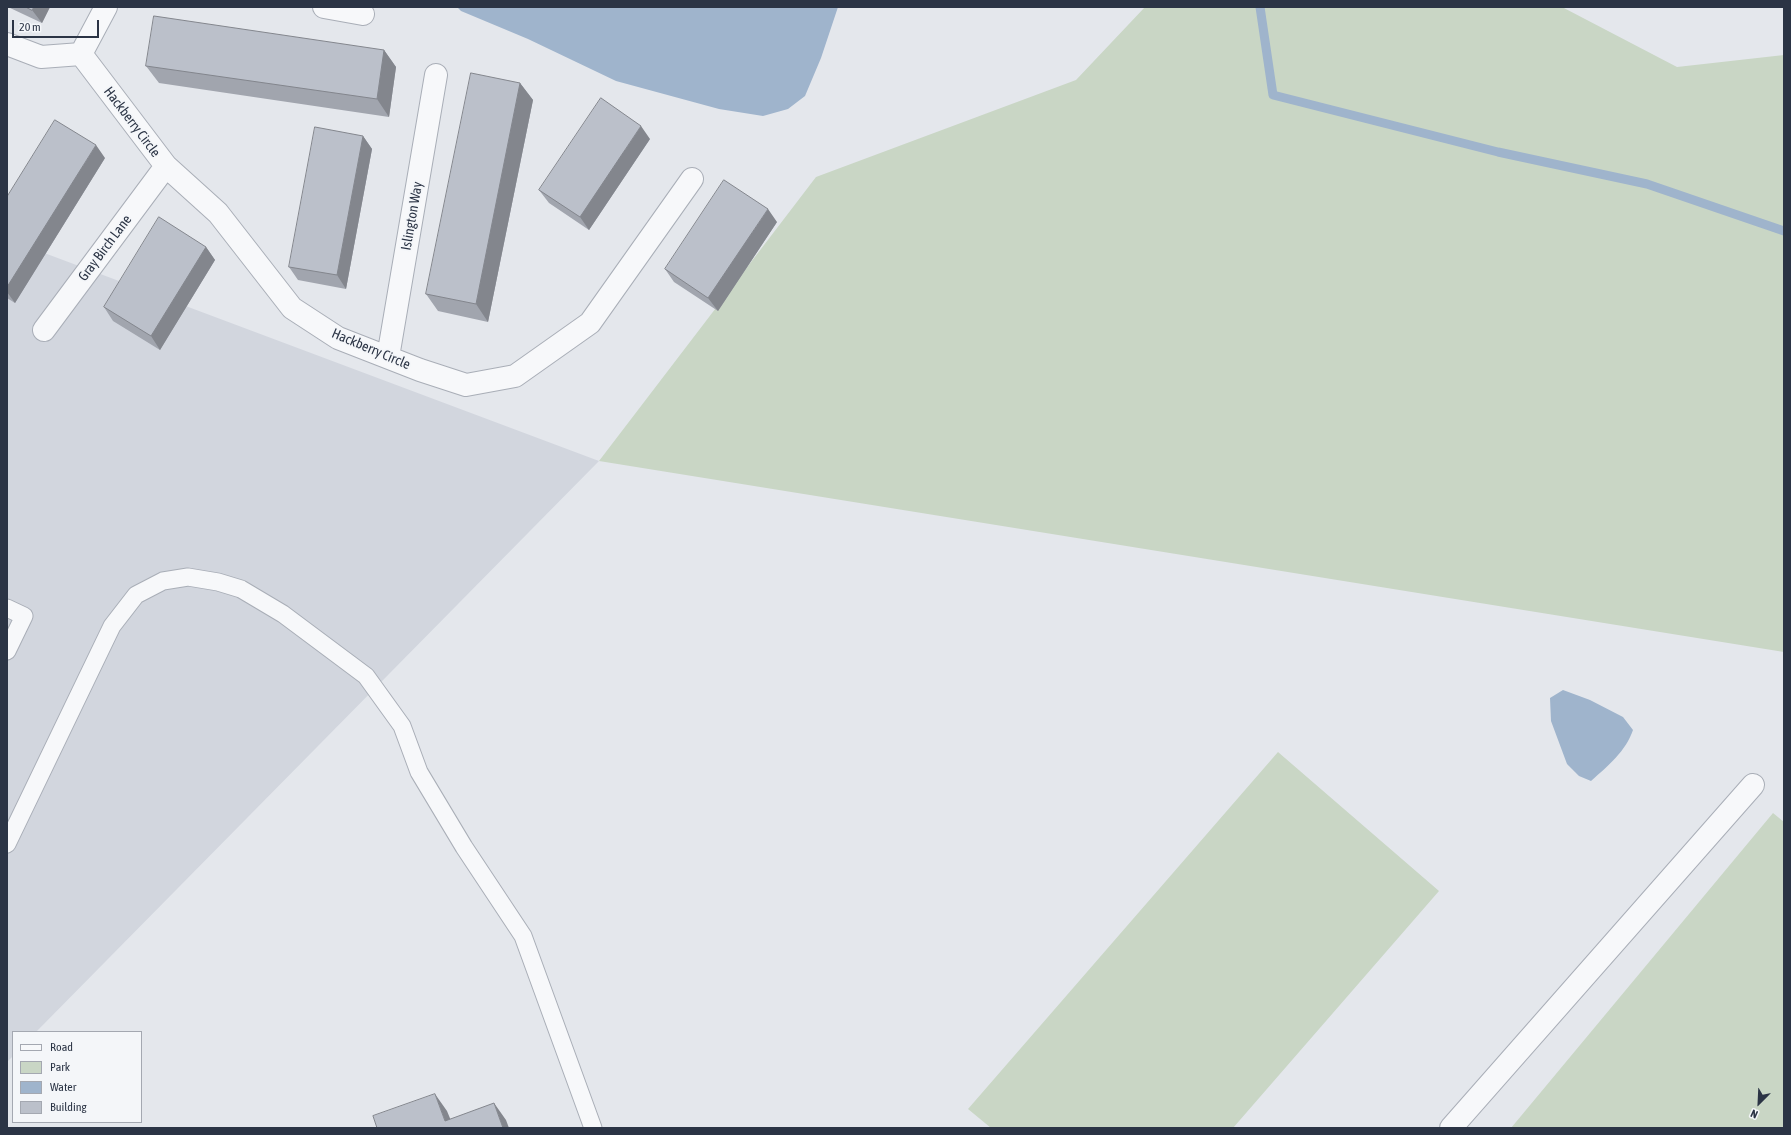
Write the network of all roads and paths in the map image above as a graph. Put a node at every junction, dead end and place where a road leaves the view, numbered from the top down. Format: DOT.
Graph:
graph roads {
  1 [pos="106,7"];
  2 [pos="324,7"];
  3 [pos="363,14"];
  4 [pos="7,44"];
  5 [pos="81,54"];
  6 [pos="436,75"];
  7 [pos="166,166"];
  8 [pos="692,179"];
  9 [pos="44,330"];
  10 [pos="388,358"];
  11 [pos="7,608"];
  12 [pos="7,651"];
  13 [pos="1753,785"];
  14 [pos="7,844"];
  15 [pos="592,1128"];
  16 [pos="1451,1128"];
  1 -- 5 [label="street"];
  2 -- 3 [label="street"];
  4 -- 5 [label="street"];
  5 -- 7 [label="street, Hackberry Circle"];
  6 -- 10 [label="street, Islington Way"];
  7 -- 9 [label="street, Gray Birch Lane"];
  7 -- 10 [label="street, Hackberry Circle"];
  8 -- 10 [label="street, Hackberry Circle"];
  11 -- 12 [label="lane"];
  13 -- 16 [label="street"];
  14 -- 15 [label="lane"];
}
